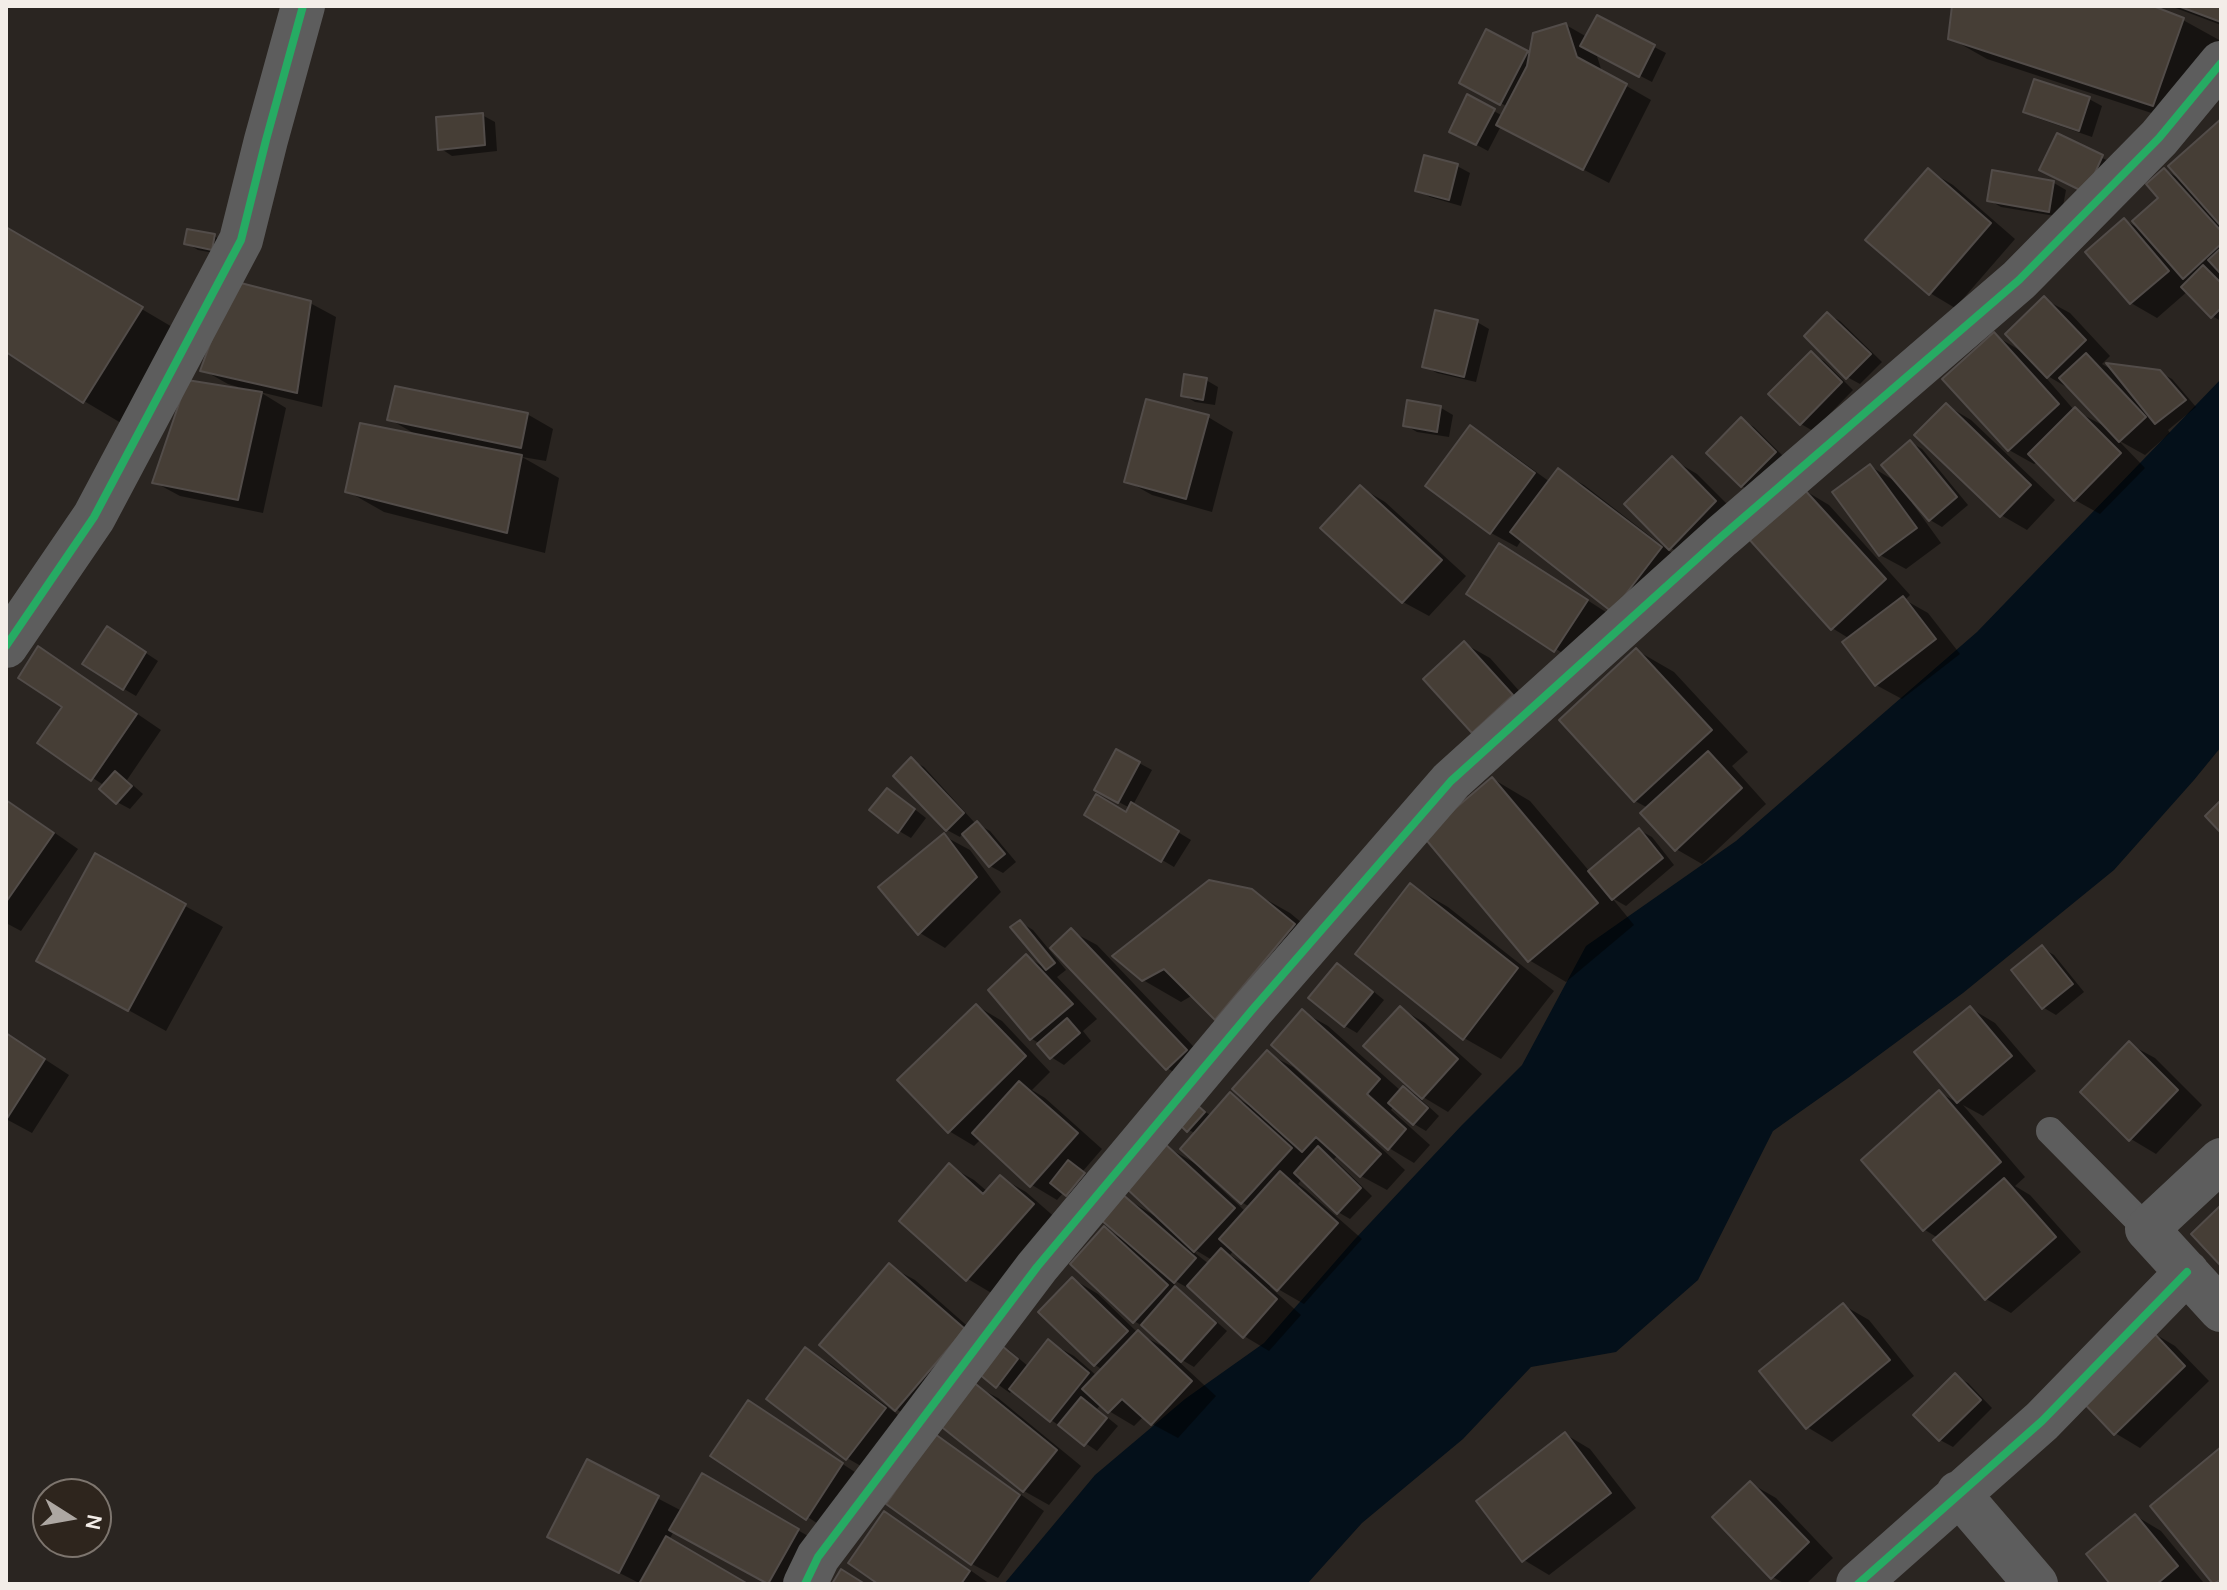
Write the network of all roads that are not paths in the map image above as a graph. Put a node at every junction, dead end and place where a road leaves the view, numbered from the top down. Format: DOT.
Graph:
graph roads {
  1 [pos="303,6"];
  2 [pos="2221,63"];
  3 [pos="6,646"];
  4 [pos="2050,1131"];
  5 [pos="2221,1160"];
  6 [pos="2147,1229"];
  7 [pos="2187,1272"];
  8 [pos="2221,1310"];
  9 [pos="1958,1493"];
  10 [pos="805,1584"];
  11 [pos="1858,1584"];
  12 [pos="2036,1584"];
  1 -- 3 [label="street"];
  2 -- 10 [label="street"];
  4 -- 6 [label="lane"];
  5 -- 6 [label="street"];
  6 -- 7 [label="street"];
  7 -- 8 [label="street"];
  7 -- 9 [label="street"];
  9 -- 11 [label="street"];
  9 -- 12 [label="street"];
}
